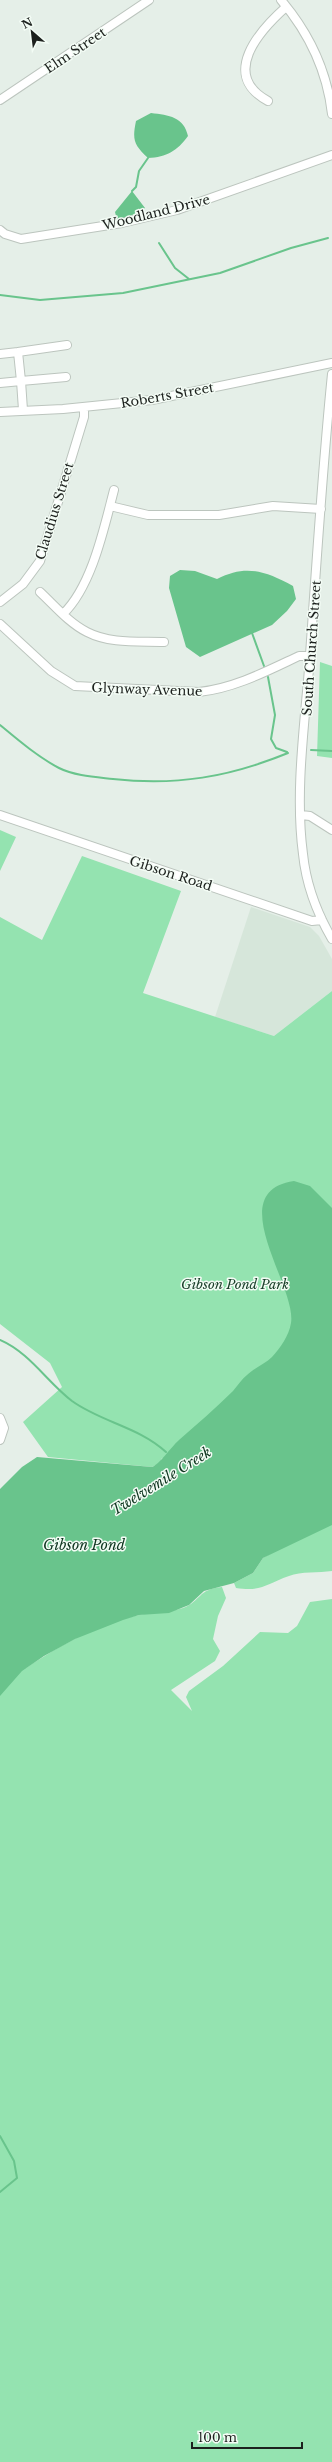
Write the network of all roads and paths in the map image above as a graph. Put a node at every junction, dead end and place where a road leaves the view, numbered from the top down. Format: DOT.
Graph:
graph roads {
  1 [pos="149,0"];
  2 [pos="281,0"];
  3 [pos="286,7"];
  4 [pos="0,100"];
  5 [pos="268,101"];
  6 [pos="332,114"];
  7 [pos="332,155"];
  8 [pos="0,230"];
  9 [pos="66,345"];
  10 [pos="18,352"];
  11 [pos="0,354"];
  12 [pos="332,363"];
  13 [pos="332,374"];
  14 [pos="66,377"];
  15 [pos="21,381"];
  16 [pos="0,382"];
  17 [pos="84,407"];
  18 [pos="23,410"];
  19 [pos="0,412"];
  20 [pos="114,490"];
  21 [pos="110,506"];
  22 [pos="321,509"];
  23 [pos="40,592"];
  24 [pos="0,602"];
  25 [pos="63,614"];
  26 [pos="0,624"];
  27 [pos="164,642"];
  28 [pos="310,656"];
  29 [pos="0,815"];
  30 [pos="301,815"];
  31 [pos="332,830"];
  32 [pos="322,920"];
  33 [pos="332,939"];
  34 [pos="0,1418"];
  35 [pos="0,1440"];
  1 -- 4 [label="street, Elm Street"];
  2 -- 3 [label="street"];
  3 -- 5 [label="street"];
  3 -- 6 [label="street"];
  7 -- 8 [label="street, Woodland Drive"];
  9 -- 10 [label="street"];
  10 -- 11 [label="street"];
  10 -- 15 [label="street"];
  12 -- 17 [label="street, Roberts Street"];
  13 -- 22 [label="street, South Church Street"];
  14 -- 15 [label="street"];
  15 -- 16 [label="street"];
  15 -- 18 [label="street"];
  17 -- 18 [label="street, Roberts Street"];
  17 -- 24 [label="street, Claudius Street"];
  18 -- 19 [label="street, Roberts Street"];
  20 -- 21 [label="street"];
  21 -- 22 [label="street"];
  21 -- 25 [label="street"];
  22 -- 28 [label="street, South Church Street"];
  23 -- 25 [label="street"];
  25 -- 27 [label="street"];
  26 -- 28 [label="street, Glynway Avenue"];
  28 -- 30 [label="street, South Church Street"];
  29 -- 32 [label="street, Gibson Road"];
  30 -- 31 [label="street"];
  30 -- 32 [label="street, South Church Street"];
  32 -- 33 [label="street"];
  34 -- 35 [label="street"];
}
